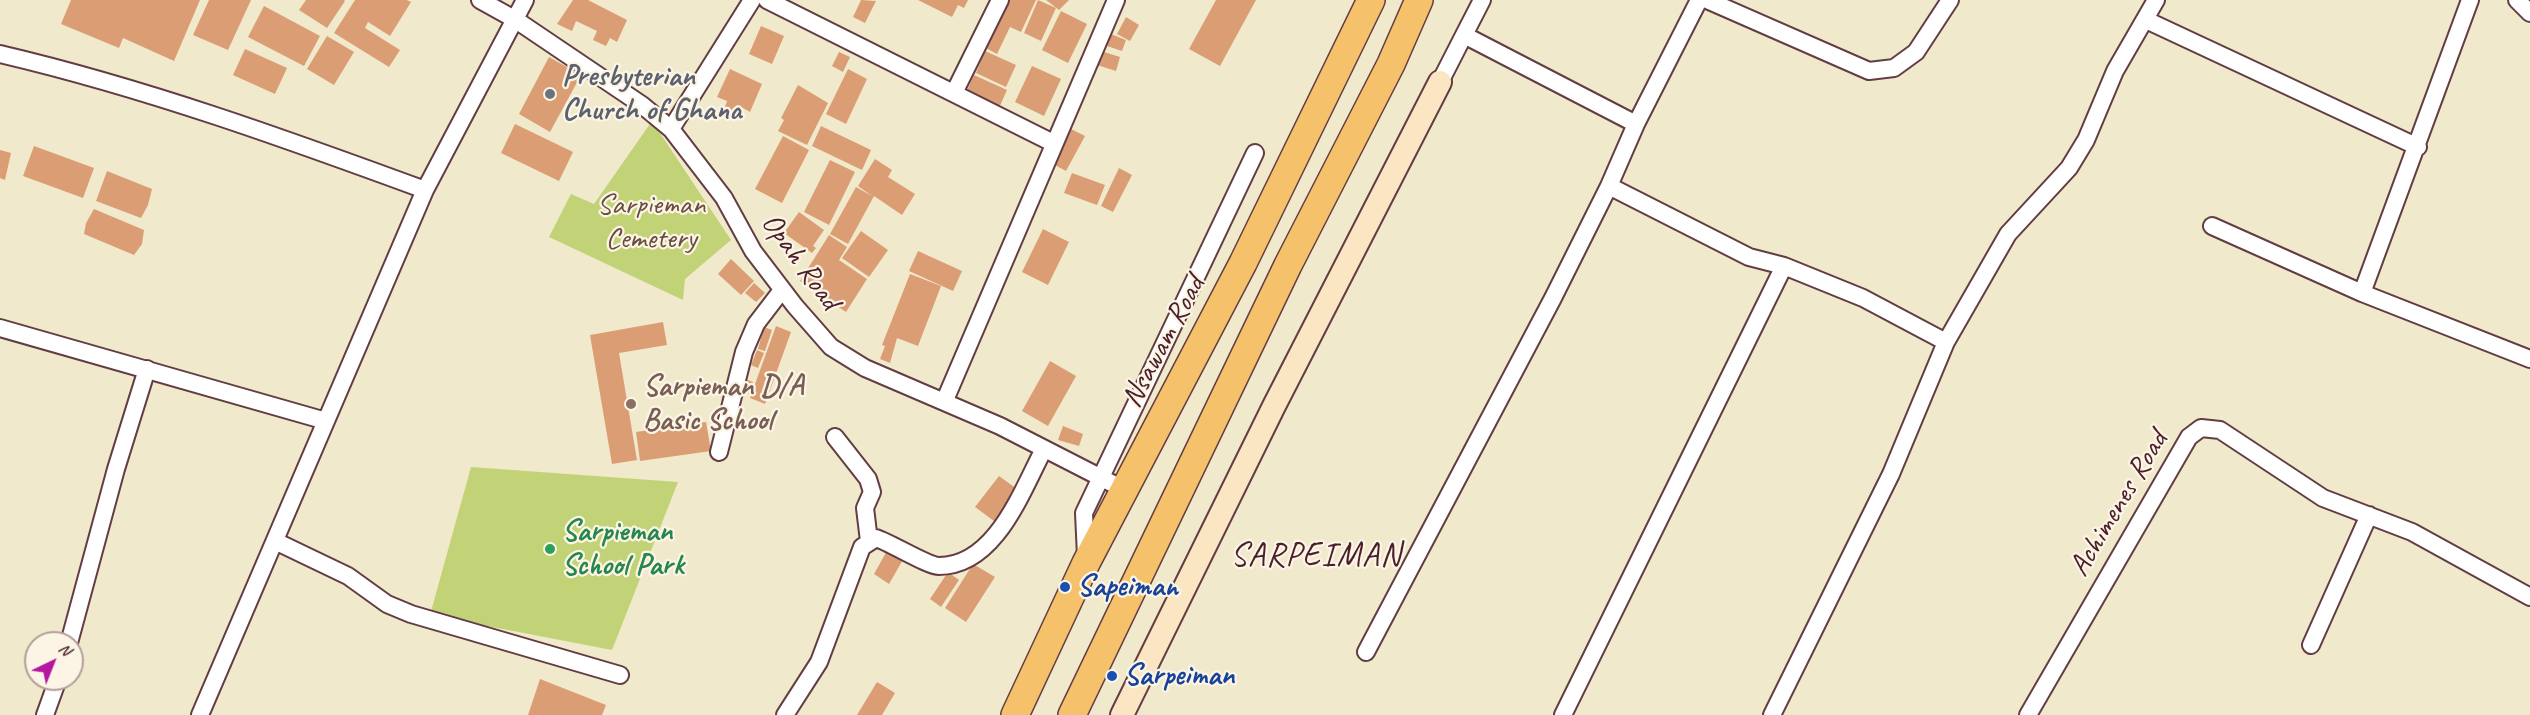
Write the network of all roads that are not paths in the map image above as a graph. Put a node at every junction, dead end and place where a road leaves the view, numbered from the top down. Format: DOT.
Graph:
graph roads {
  1 [pos="480,0"];
  2 [pos="525,0"];
  3 [pos="752,0"];
  4 [pos="767,0"];
  5 [pos="1000,0"];
  6 [pos="1116,0"];
  7 [pos="1371,0"];
  8 [pos="1419,0"];
  9 [pos="1482,0"];
  10 [pos="1699,0"];
  11 [pos="1707,0"];
  12 [pos="1950,0"];
  13 [pos="2156,0"];
  14 [pos="2470,0"];
  15 [pos="2517,0"];
  16 [pos="2530,13"];
  17 [pos="516,20"];
  18 [pos="2146,20"];
  19 [pos="1464,35"];
  20 [pos="0,54"];
  21 [pos="1440,82"];
  22 [pos="954,93"];
  23 [pos="1636,124"];
  24 [pos="671,129"];
  25 [pos="1053,142"];
  26 [pos="2418,147"];
  27 [pos="1255,153"];
  28 [pos="1609,186"];
  29 [pos="425,190"];
  30 [pos="2212,226"];
  31 [pos="1784,266"];
  32 [pos="782,290"];
  33 [pos="2362,292"];
  34 [pos="0,328"];
  35 [pos="1946,342"];
  36 [pos="2530,359"];
  37 [pos="147,369"];
  38 [pos="945,400"];
  39 [pos="326,421"];
  40 [pos="835,437"];
  41 [pos="1044,449"];
  42 [pos="719,452"];
  43 [pos="1113,484"];
  44 [pos="2369,515"];
  45 [pos="275,541"];
  46 [pos="869,541"];
  47 [pos="2530,597"];
  48 [pos="72,631"];
  49 [pos="2311,645"];
  50 [pos="1366,652"];
  51 [pos="620,675"];
  52 [pos="54,691"];
  53 [pos="45,715"];
  54 [pos="200,715"];
  55 [pos="785,715"];
  56 [pos="1016,715"];
  57 [pos="1072,715"];
  58 [pos="1122,715"];
  59 [pos="1563,715"];
  60 [pos="1772,715"];
  61 [pos="2028,715"];
  1 -- 17 [label="street, Opah Road"];
  2 -- 17 [label="street"];
  3 -- 24 [label="street"];
  4 -- 22 [label="street"];
  5 -- 22 [label="street"];
  6 -- 25 [label="street"];
  7 -- 43 [label="highway, Nsawam Road"];
  8 -- 57 [label="highway"];
  9 -- 19 [label="street"];
  10 -- 23 [label="street"];
  11 -- 12 [label="street"];
  13 -- 18 [label="street"];
  14 -- 26 [label="street"];
  15 -- 16 [label="street"];
  17 -- 24 [label="street, Opah Road"];
  17 -- 29 [label="street"];
  18 -- 26 [label="street"];
  18 -- 35 [label="street"];
  19 -- 21 [label="street"];
  19 -- 23 [label="street"];
  20 -- 29 [label="street"];
  21 -- 58 [label="main road"];
  22 -- 25 [label="street"];
  23 -- 28 [label="street"];
  24 -- 32 [label="street, Opah Road"];
  25 -- 38 [label="street"];
  26 -- 33 [label="street"];
  27 -- 43 [label="street"];
  28 -- 31 [label="street"];
  28 -- 50 [label="street"];
  29 -- 39 [label="street"];
  30 -- 33 [label="street"];
  31 -- 35 [label="street"];
  31 -- 59 [label="street"];
  32 -- 38 [label="street, Opah Road"];
  32 -- 42 [label="street"];
  33 -- 36 [label="street"];
  34 -- 37 [label="street"];
  35 -- 60 [label="street"];
  37 -- 39 [label="street"];
  37 -- 48 [label="street"];
  38 -- 41 [label="street, Opah Road"];
  39 -- 45 [label="street"];
  40 -- 46 [label="street"];
  41 -- 43 [label="street, Opah Road"];
  41 -- 46 [label="street"];
  43 -- 56 [label="highway, Nsawam Road"];
  44 -- 47 [label="street, Achimenes Road"];
  44 -- 49 [label="street"];
  44 -- 61 [label="street, Achimenes Road"];
  45 -- 51 [label="street"];
  45 -- 54 [label="street"];
  46 -- 55 [label="street"];
  52 -- 53 [label="street"];
}
